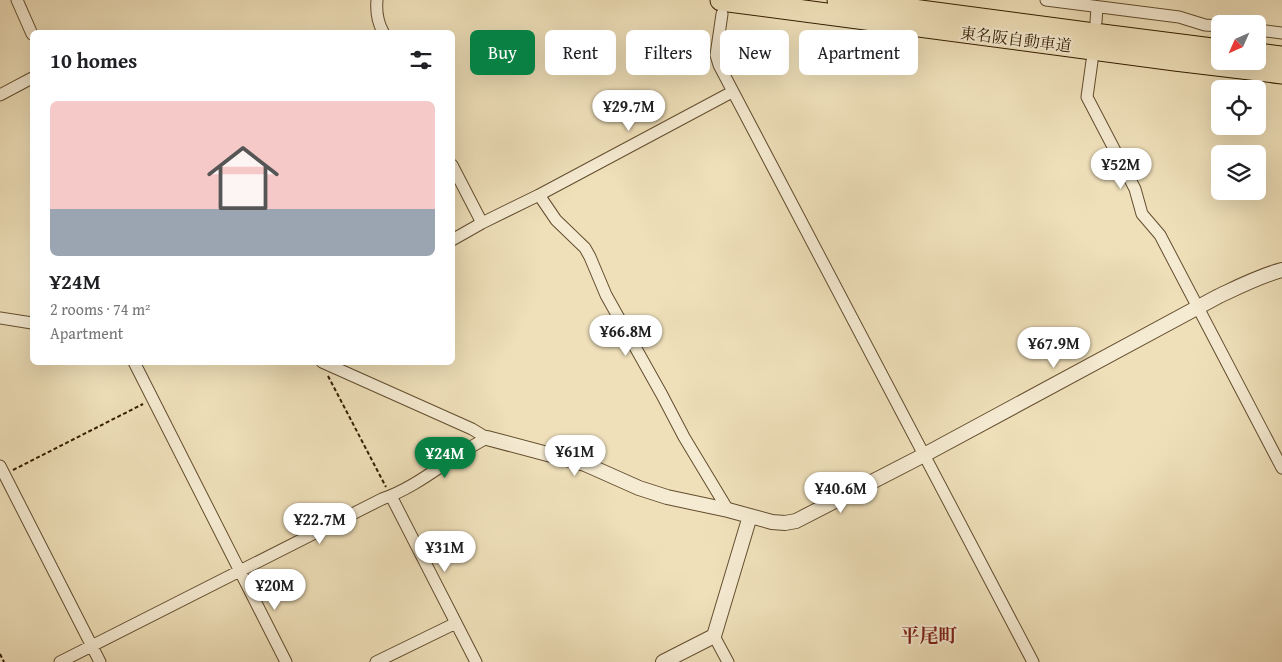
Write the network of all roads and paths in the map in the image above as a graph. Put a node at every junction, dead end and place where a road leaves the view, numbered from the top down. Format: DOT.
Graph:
graph roads {
  1 [pos="17,0"];
  2 [pos="377,0"];
  3 [pos="838,0"];
  4 [pos="1046,0"];
  5 [pos="721,7"];
  6 [pos="1096,7"];
  7 [pos="1096,22"];
  8 [pos="1211,25"];
  9 [pos="30,30"];
  10 [pos="382,30"];
  11 [pos="1266,31"];
  12 [pos="1282,33"];
  13 [pos="1211,49"];
  14 [pos="1266,55"];
  15 [pos="1282,57"];
  16 [pos="1092,61"];
  17 [pos="1282,73"];
  18 [pos="30,79"];
  19 [pos="732,92"];
  20 [pos="0,95"];
  21 [pos="455,171"];
  22 [pos="539,195"];
  23 [pos="482,223"];
  24 [pos="455,238"];
  25 [pos="1282,270"];
  26 [pos="1198,308"];
  27 [pos="0,318"];
  28 [pos="30,323"];
  29 [pos="135,365"];
  30 [pos="324,367"];
  31 [pos="152,399"];
  32 [pos="487,438"];
  33 [pos="924,455"];
  34 [pos="1282,468"];
  35 [pos="2,470"];
  36 [pos="391,496"];
  37 [pos="728,510"];
  38 [pos="750,516"];
  39 [pos="240,571"];
  40 [pos="456,623"];
  41 [pos="714,636"];
  42 [pos="91,646"];
  43 [pos="0,654"];
  44 [pos="4,662"];
  45 [pos="60,662"];
  46 [pos="100,662"];
  47 [pos="286,662"];
  48 [pos="376,662"];
  49 [pos="476,662"];
  50 [pos="663,662"];
  51 [pos="728,662"];
  52 [pos="1033,662"];
  1 -- 9 [label="street"];
  2 -- 10 [label="street"];
  3 -- 13 [label="highway, 東名阪自動車道"];
  4 -- 6 [label="street"];
  5 -- 17 [label="highway, 東名阪自動車道"];
  5 -- 19 [label="street"];
  6 -- 7 [label="street"];
  6 -- 8 [label="street"];
  11 -- 12 [label="street"];
  14 -- 15 [label="highway"];
  16 -- 26 [label="street"];
  18 -- 20 [label="street"];
  19 -- 22 [label="street"];
  19 -- 33 [label="street"];
  21 -- 23 [label="street"];
  22 -- 23 [label="street"];
  22 -- 37 [label="street"];
  23 -- 24 [label="street"];
  25 -- 26 [label="street"];
  26 -- 33 [label="street"];
  26 -- 34 [label="street"];
  27 -- 28 [label="street"];
  29 -- 31 [label="street"];
  30 -- 32 [label="street"];
  30 -- 36 [label="path"];
  31 -- 35 [label="path"];
  31 -- 39 [label="street"];
  32 -- 36 [label="street"];
  32 -- 37 [label="street"];
  33 -- 38 [label="street"];
  33 -- 52 [label="street"];
  35 -- 42 [label="street"];
  36 -- 39 [label="street"];
  36 -- 40 [label="street"];
  37 -- 38 [label="street"];
  38 -- 41 [label="street"];
  39 -- 42 [label="street"];
  39 -- 47 [label="street"];
  40 -- 48 [label="street"];
  40 -- 49 [label="street"];
  41 -- 50 [label="street"];
  41 -- 51 [label="street"];
  42 -- 45 [label="street"];
  42 -- 46 [label="street"];
  43 -- 44 [label="path"];
}
